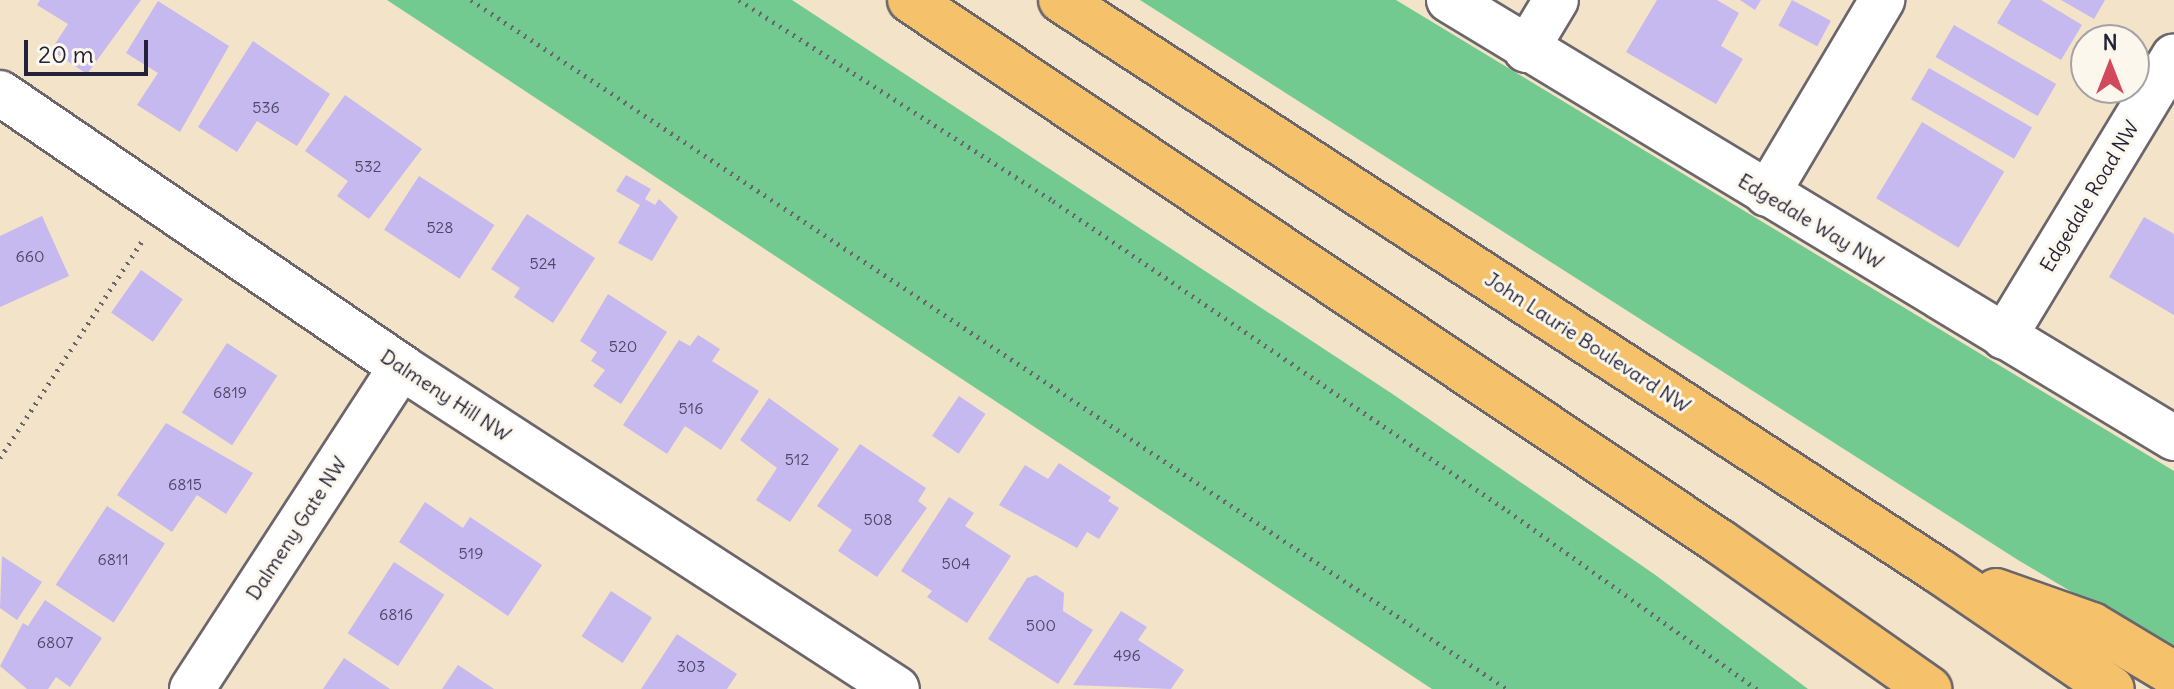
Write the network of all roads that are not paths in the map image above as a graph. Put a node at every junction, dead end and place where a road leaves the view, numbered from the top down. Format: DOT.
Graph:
graph roads {
  1 [pos="910,0"];
  2 [pos="1061,0"];
  3 [pos="1449,0"];
  4 [pos="1556,0"];
  5 [pos="1882,0"];
  6 [pos="1526,50"];
  7 [pos="2174,56"];
  8 [pos="0,93"];
  9 [pos="2162,104"];
  10 [pos="1767,194"];
  11 [pos="2004,337"];
  12 [pos="401,367"];
  13 [pos="2174,438"];
  14 [pos="1939,571"];
  15 [pos="2174,674"];
  16 [pos="192,689"];
  17 [pos="897,689"];
  18 [pos="1929,689"];
  19 [pos="2112,689"];
  1 -- 18 [label="main road"];
  2 -- 14 [label="main road, John Laurie Boulevard NW"];
  3 -- 6 [label="street, Edgedale Way NW"];
  4 -- 6 [label="street"];
  5 -- 10 [label="street"];
  6 -- 10 [label="street, Edgedale Way NW"];
  7 -- 9 [label="street, Edgedale Road NW"];
  8 -- 12 [label="street, Dalmeny Hill NW"];
  9 -- 11 [label="street, Edgedale Road NW"];
  10 -- 11 [label="street, Edgedale Way NW"];
  11 -- 13 [label="street, Edgedale Way NW"];
  12 -- 16 [label="street, Dalmeny Gate NW"];
  12 -- 17 [label="street, Dalmeny Hill NW"];
  14 -- 15 [label="main road"];
  14 -- 19 [label="main road, John Laurie Boulevard NW"];
}
